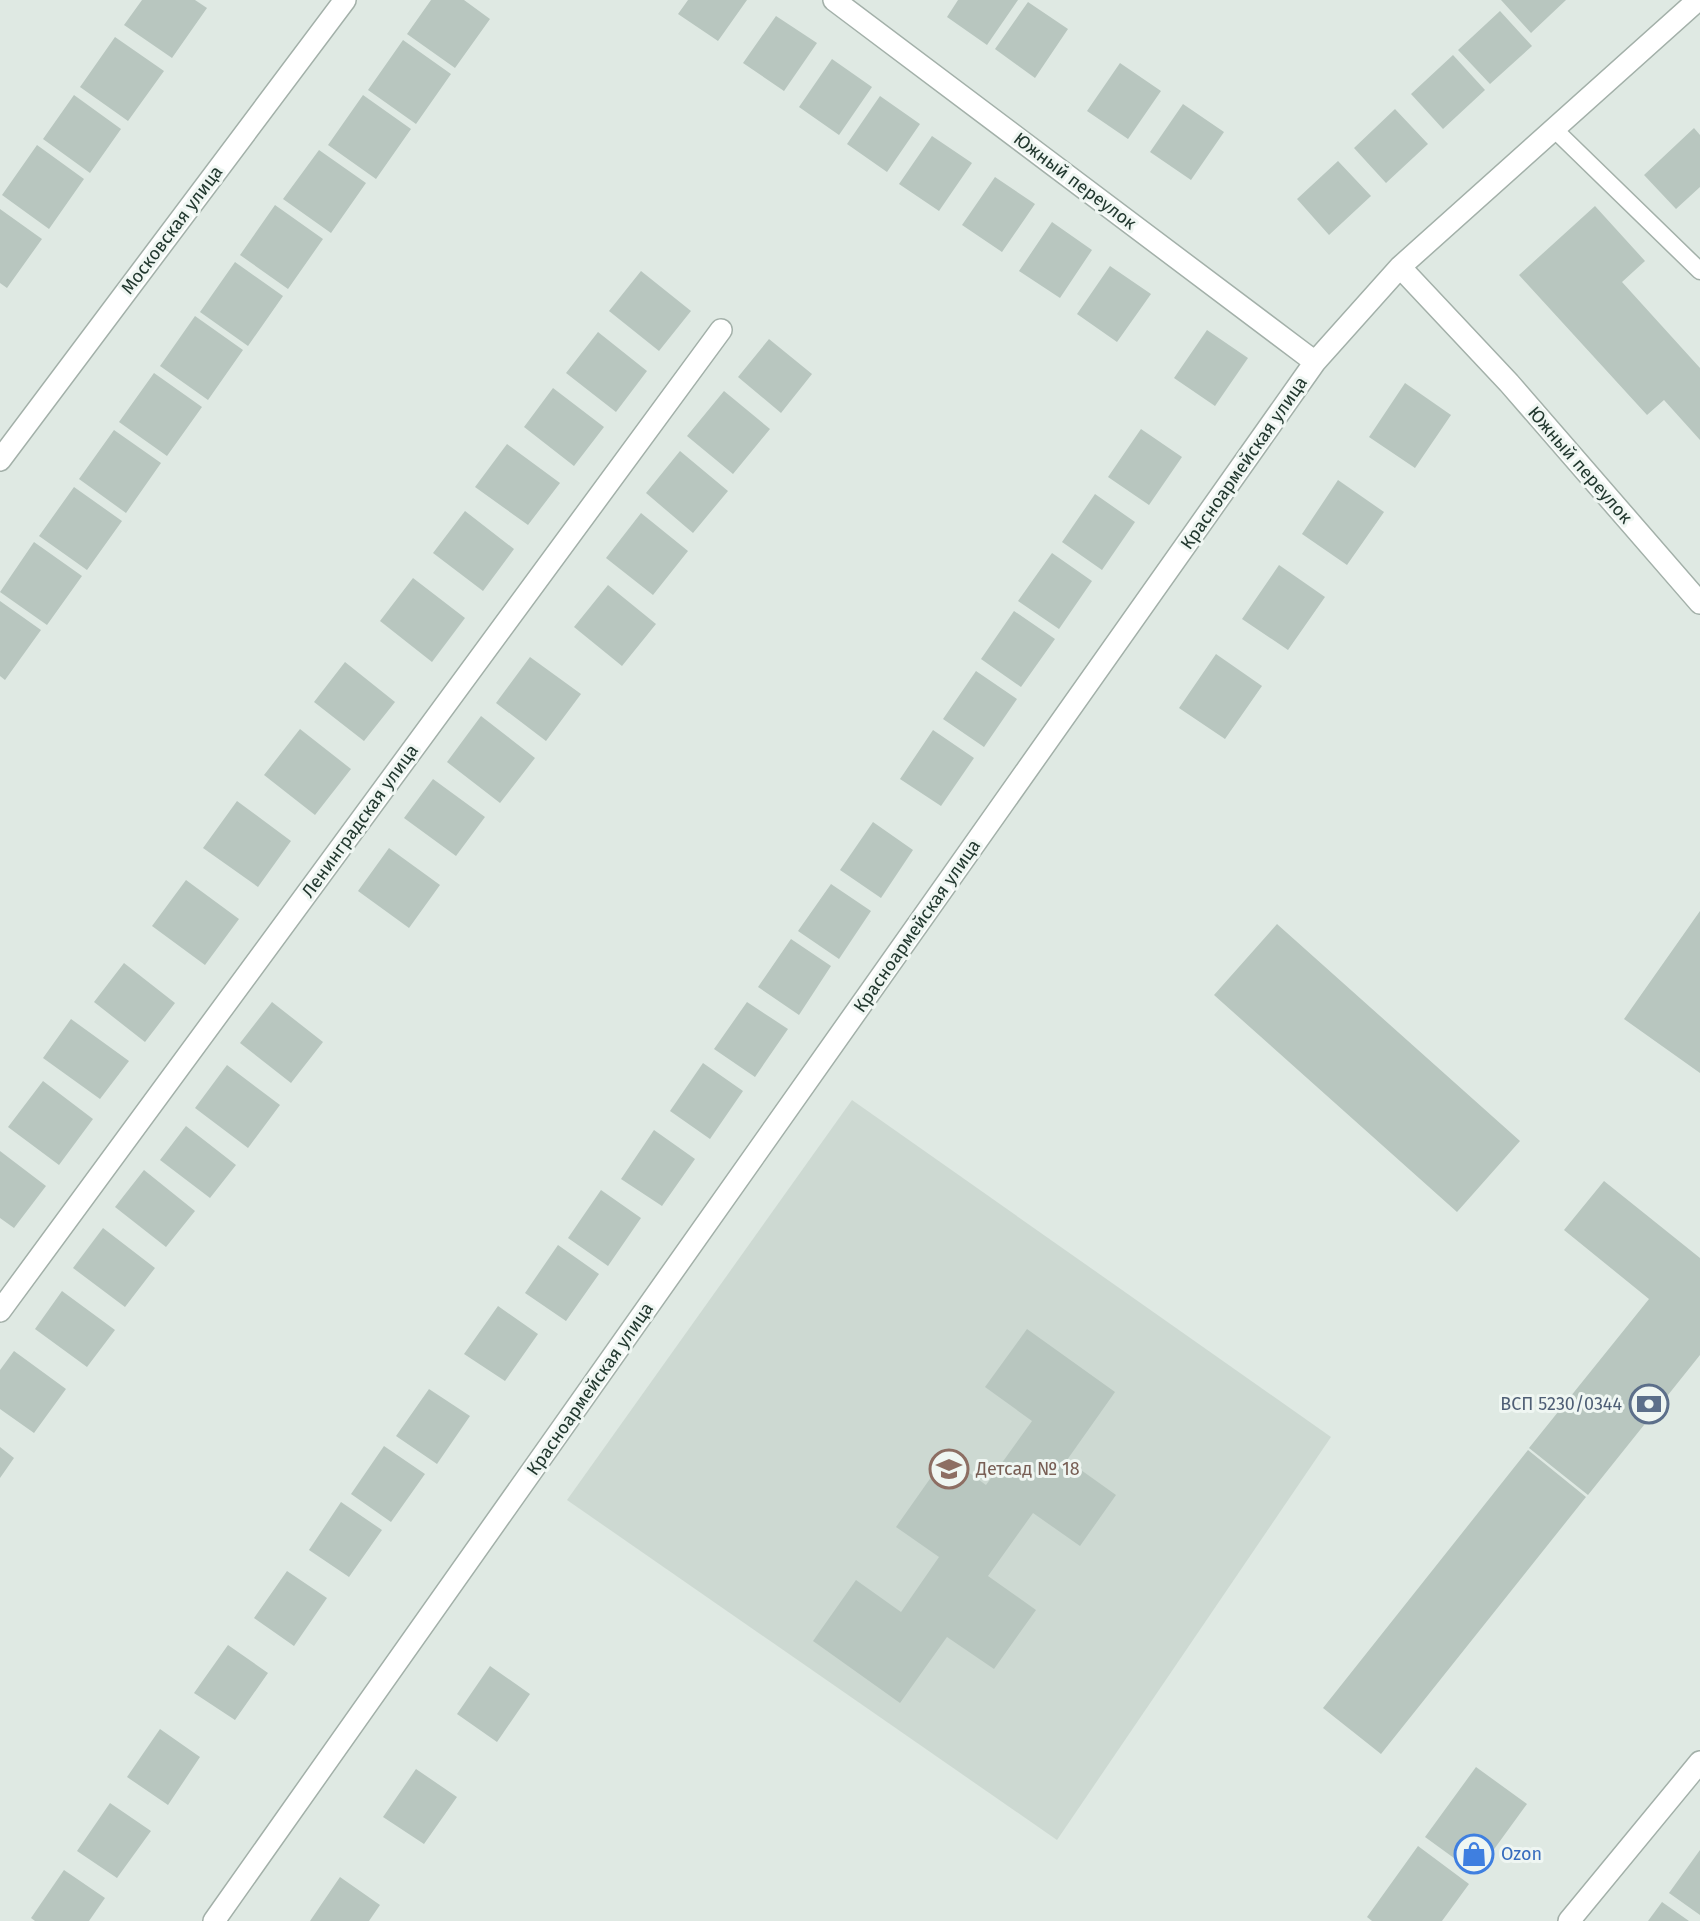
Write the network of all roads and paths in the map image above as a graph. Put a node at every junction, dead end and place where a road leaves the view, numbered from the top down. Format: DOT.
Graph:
graph roads {
  1 [pos="345,0"];
  2 [pos="834,0"];
  3 [pos="1698,0"];
  4 [pos="1554,129"];
  5 [pos="1400,267"];
  6 [pos="1700,271"];
  7 [pos="721,330"];
  8 [pos="1315,362"];
  9 [pos="0,460"];
  10 [pos="1700,603"];
  11 [pos="0,1311"];
  12 [pos="1700,1762"];
  13 [pos="214,1921"];
  14 [pos="1569,1921"];
  1 -- 9 [label="street, Московская улица"];
  2 -- 8 [label="street, Южный переулок"];
  3 -- 4 [label="street, Красноармейская улица"];
  4 -- 5 [label="street, Красноармейская улица"];
  4 -- 6 [label="lane"];
  5 -- 8 [label="street, Красноармейская улица"];
  5 -- 10 [label="street, Южный переулок"];
  7 -- 11 [label="street, Ленинградская улица"];
  8 -- 13 [label="street, Красноармейская улица"];
  12 -- 14 [label="street"];
}
